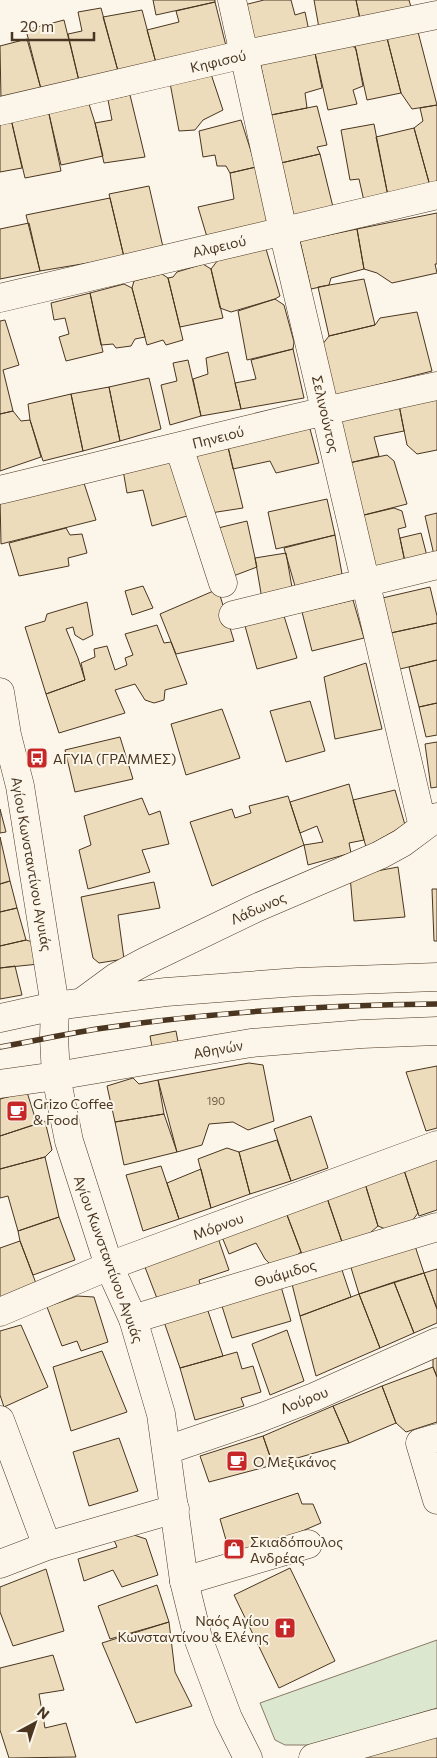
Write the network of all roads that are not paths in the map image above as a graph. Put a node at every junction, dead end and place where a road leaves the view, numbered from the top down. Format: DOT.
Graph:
graph roads {
  1 [pos="232,0"];
  2 [pos="437,15"];
  3 [pos="245,54"];
  4 [pos="0,111"];
  5 [pos="437,195"];
  6 [pos="283,231"];
  7 [pos="0,298"];
  8 [pos="437,386"];
  9 [pos="325,410"];
  10 [pos="179,447"];
  11 [pos="0,490"];
  12 [pos="437,565"];
  13 [pos="366,582"];
  14 [pos="223,583"];
  15 [pos="233,615"];
  16 [pos="0,692"];
  17 [pos="4,736"];
  18 [pos="430,822"];
  19 [pos="437,976"];
  20 [pos="68,1004"];
  21 [pos="0,1018"];
  22 [pos="437,1031"];
  23 [pos="56,1076"];
  24 [pos="0,1084"];
  25 [pos="437,1145"];
  26 [pos="437,1227"];
  27 [pos="109,1266"];
  28 [pos="0,1312"];
  29 [pos="133,1319"];
  30 [pos="437,1342"];
  31 [pos="0,1420"];
  32 [pos="429,1440"];
  33 [pos="167,1450"];
  34 [pos="437,1500"];
  35 [pos="175,1509"];
  36 [pos="308,1544"];
  37 [pos="47,1546"];
  38 [pos="0,1564"];
  39 [pos="184,1581"];
  40 [pos="437,1723"];
  41 [pos="248,1758"];
  42 [pos="313,1758"];
  1 -- 3 [label="street, Σελινούντος"];
  2 -- 3 [label="street, Κηφισού"];
  3 -- 4 [label="street, Κηφισού"];
  3 -- 6 [label="street, Σελινούντος"];
  5 -- 6 [label="street, Αλφειού"];
  6 -- 7 [label="street, Αλφειού"];
  6 -- 9 [label="street, Σελινούντος"];
  8 -- 9 [label="street, Πηνειού"];
  9 -- 10 [label="street, Πηνειού"];
  9 -- 13 [label="street, Σελινούντος"];
  10 -- 11 [label="street, Πηνειού"];
  10 -- 14 [label="street"];
  12 -- 13 [label="street"];
  13 -- 15 [label="street"];
  13 -- 18 [label="street, Σελινούντος"];
  16 -- 17 [label="street, Αγίου Κωνσταντίνου Αγυιάς"];
  17 -- 20 [label="street, Αγίου Κωνσταντίνου Αγυιάς"];
  18 -- 20 [label="street, Λάδωνος"];
  19 -- 20 [label="street"];
  20 -- 21 [label="street"];
  20 -- 23 [label="street, Αγίου Κωνσταντίνου Αγυιάς"];
  22 -- 23 [label="street, Αθηνών"];
  23 -- 24 [label="street, Αθηνών"];
  23 -- 27 [label="street, Αγίου Κωνσταντίνου Αγυιάς"];
  25 -- 27 [label="street, Μόρνου"];
  26 -- 29 [label="street, Θυάμιδος"];
  27 -- 28 [label="street, Μόρνου"];
  27 -- 29 [label="street, Αγίου Κωνσταντίνου Αγυιάς"];
  29 -- 33 [label="street, Αγίου Κωνσταντίνου Αγυιάς"];
  30 -- 33 [label="street, Λούρου"];
  31 -- 37 [label="street"];
  32 -- 34 [label="street"];
  33 -- 35 [label="street, Αγίου Κωνσταντίνου Αγυιάς"];
  35 -- 37 [label="street"];
  35 -- 39 [label="street, Αγίου Κωνσταντίνου Αγυιάς"];
  36 -- 39 [label="street"];
  37 -- 38 [label="street"];
  39 -- 41 [label="street, Αγίου Κωνσταντίνου Αγυιάς"];
  40 -- 42 [label="street"];
}
